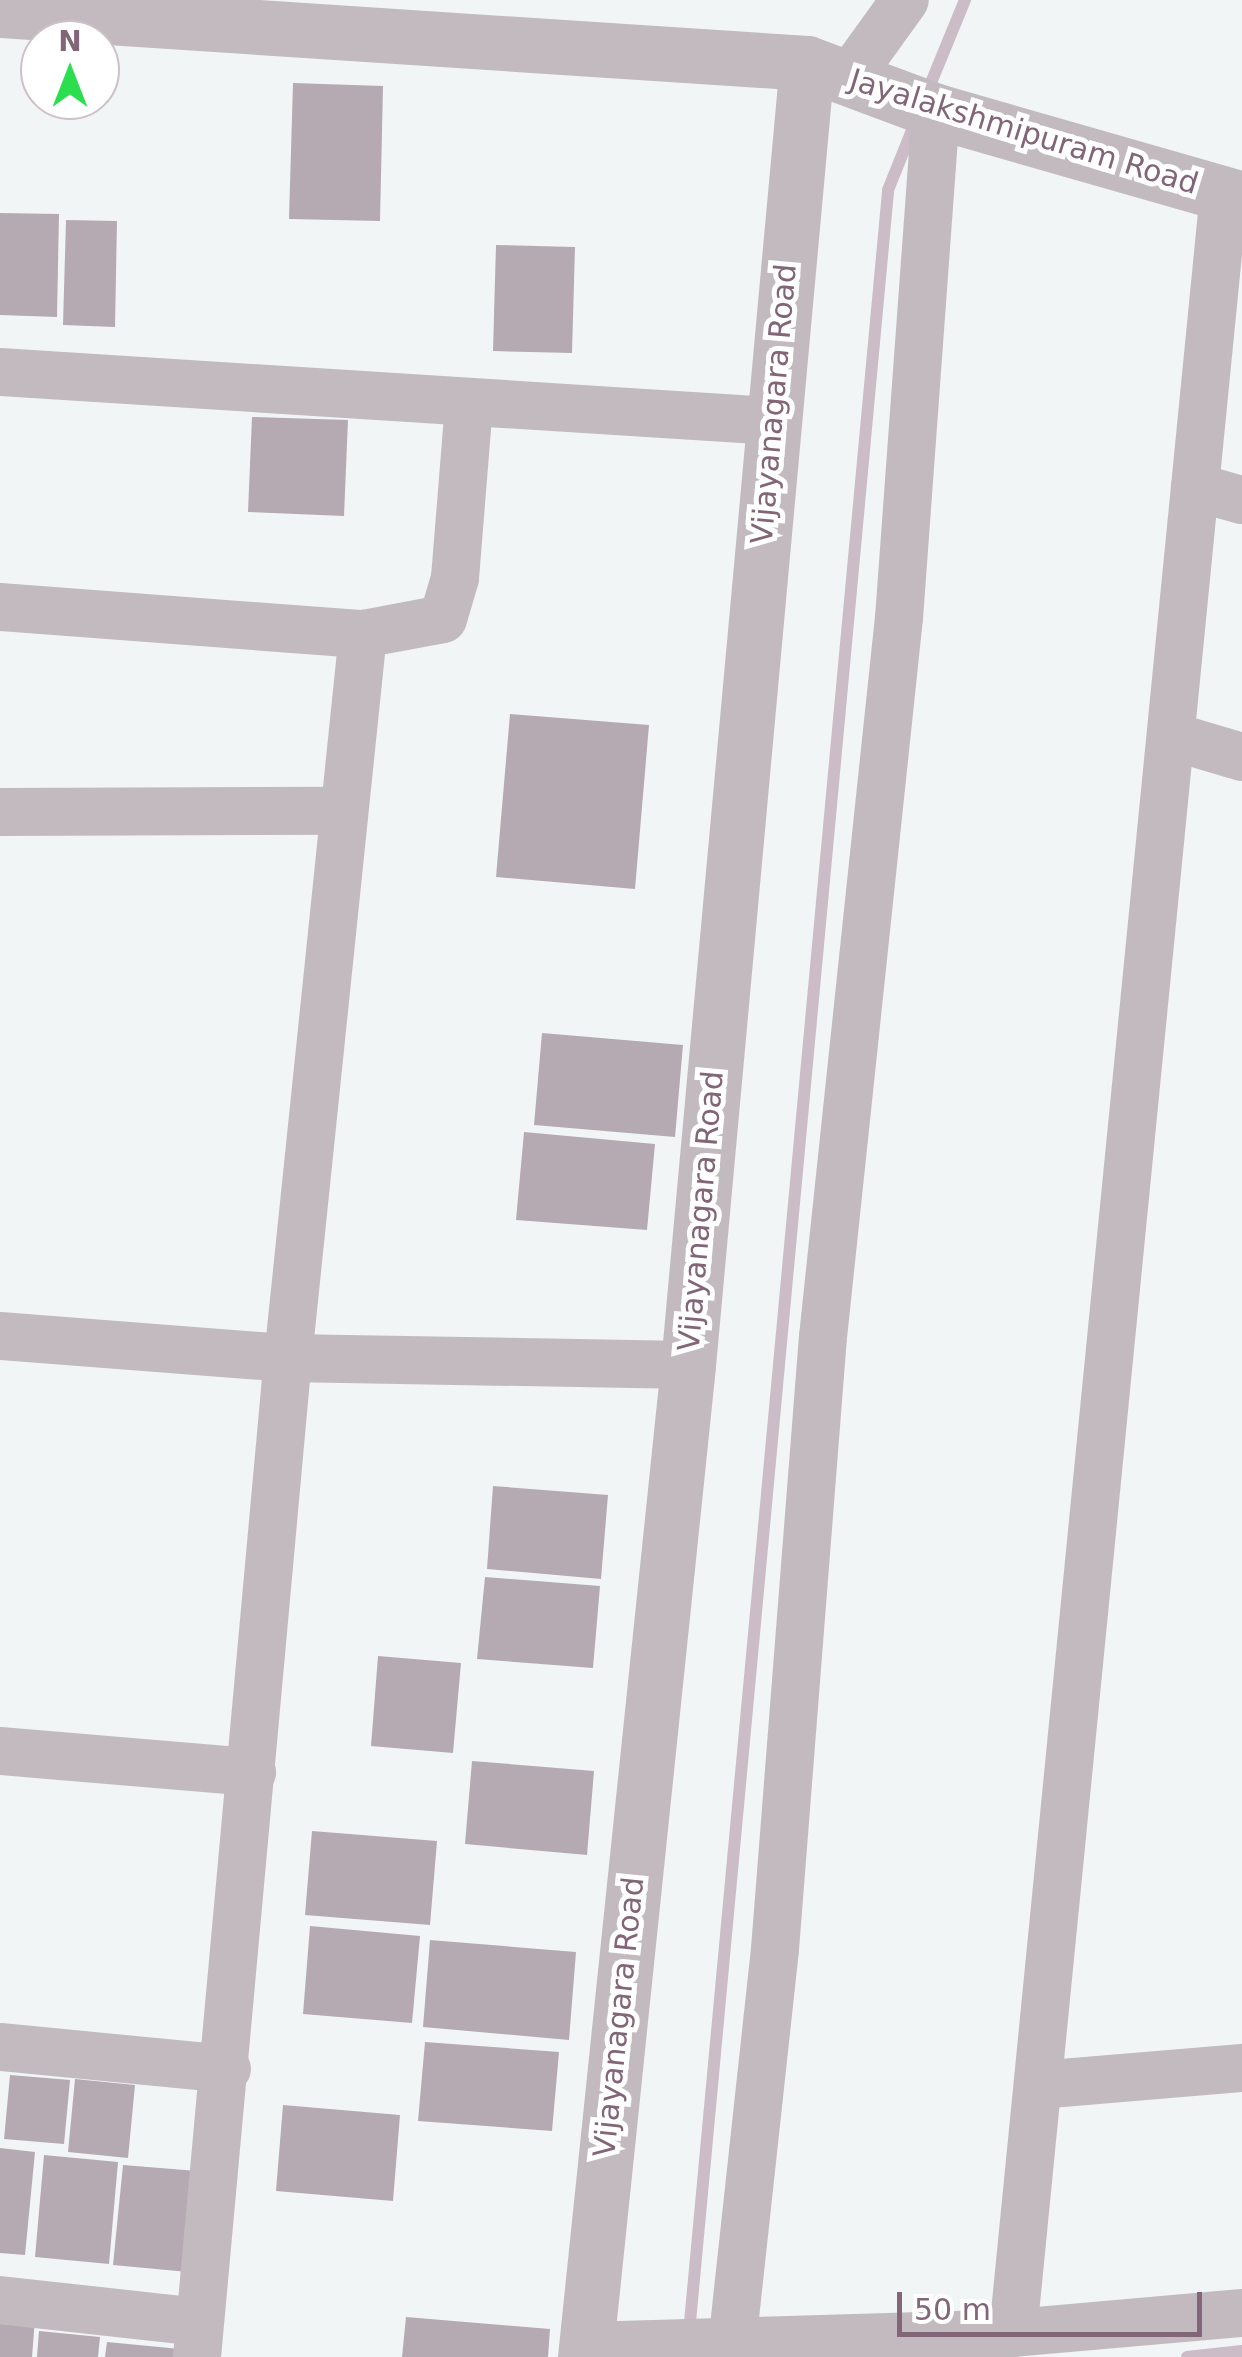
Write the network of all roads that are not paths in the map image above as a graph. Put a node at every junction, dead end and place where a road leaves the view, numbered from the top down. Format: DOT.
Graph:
graph roads {
  1 [pos="905,0"];
  2 [pos="0,10"];
  3 [pos="255,14"];
  4 [pos="827,71"];
  5 [pos="936,111"];
  6 [pos="1233,196"];
  7 [pos="0,372"];
  8 [pos="469,404"];
  9 [pos="772,420"];
  10 [pos="1195,487"];
  11 [pos="1242,500"];
  12 [pos="0,607"];
  13 [pos="363,634"];
  14 [pos="1171,736"];
  15 [pos="1242,756"];
  16 [pos="343,811"];
  17 [pos="0,812"];
  18 [pos="0,1336"];
  19 [pos="288,1358"];
  20 [pos="688,1365"];
  21 [pos="0,1751"];
  22 [pos="252,1772"];
  23 [pos="0,2047"];
  24 [pos="1242,2068"];
  25 [pos="227,2069"];
  26 [pos="1038,2085"];
  27 [pos="0,2300"];
  28 [pos="1242,2312"];
  29 [pos="1013,2333"];
  30 [pos="199,2340"];
  31 [pos="732,2345"];
  32 [pos="585,2352"];
  1 -- 4 [label="street"];
  2 -- 3 [label="street, Jayalakshmipuram Road"];
  3 -- 4 [label="street, Jayalakshmipuram Road"];
  4 -- 5 [label="street, Jayalakshmipuram Road"];
  4 -- 9 [label="street, Vijayanagara Road"];
  5 -- 6 [label="street, Jayalakshmipuram Road"];
  5 -- 31 [label="street"];
  6 -- 10 [label="street"];
  7 -- 8 [label="street"];
  8 -- 9 [label="street"];
  8 -- 13 [label="street"];
  9 -- 20 [label="street, Vijayanagara Road"];
  10 -- 11 [label="street"];
  10 -- 14 [label="street"];
  12 -- 13 [label="street"];
  13 -- 16 [label="street"];
  14 -- 15 [label="street"];
  14 -- 26 [label="street"];
  16 -- 17 [label="street"];
  16 -- 19 [label="street"];
  18 -- 19 [label="street"];
  19 -- 20 [label="street"];
  19 -- 22 [label="street"];
  20 -- 32 [label="street, Vijayanagara Road"];
  21 -- 22 [label="street"];
  22 -- 25 [label="street"];
  23 -- 25 [label="street"];
  24 -- 26 [label="street"];
  25 -- 30 [label="street"];
  26 -- 29 [label="street"];
  27 -- 30 [label="street"];
  28 -- 29 [label="street"];
  29 -- 31 [label="street"];
  31 -- 32 [label="street"];
}
